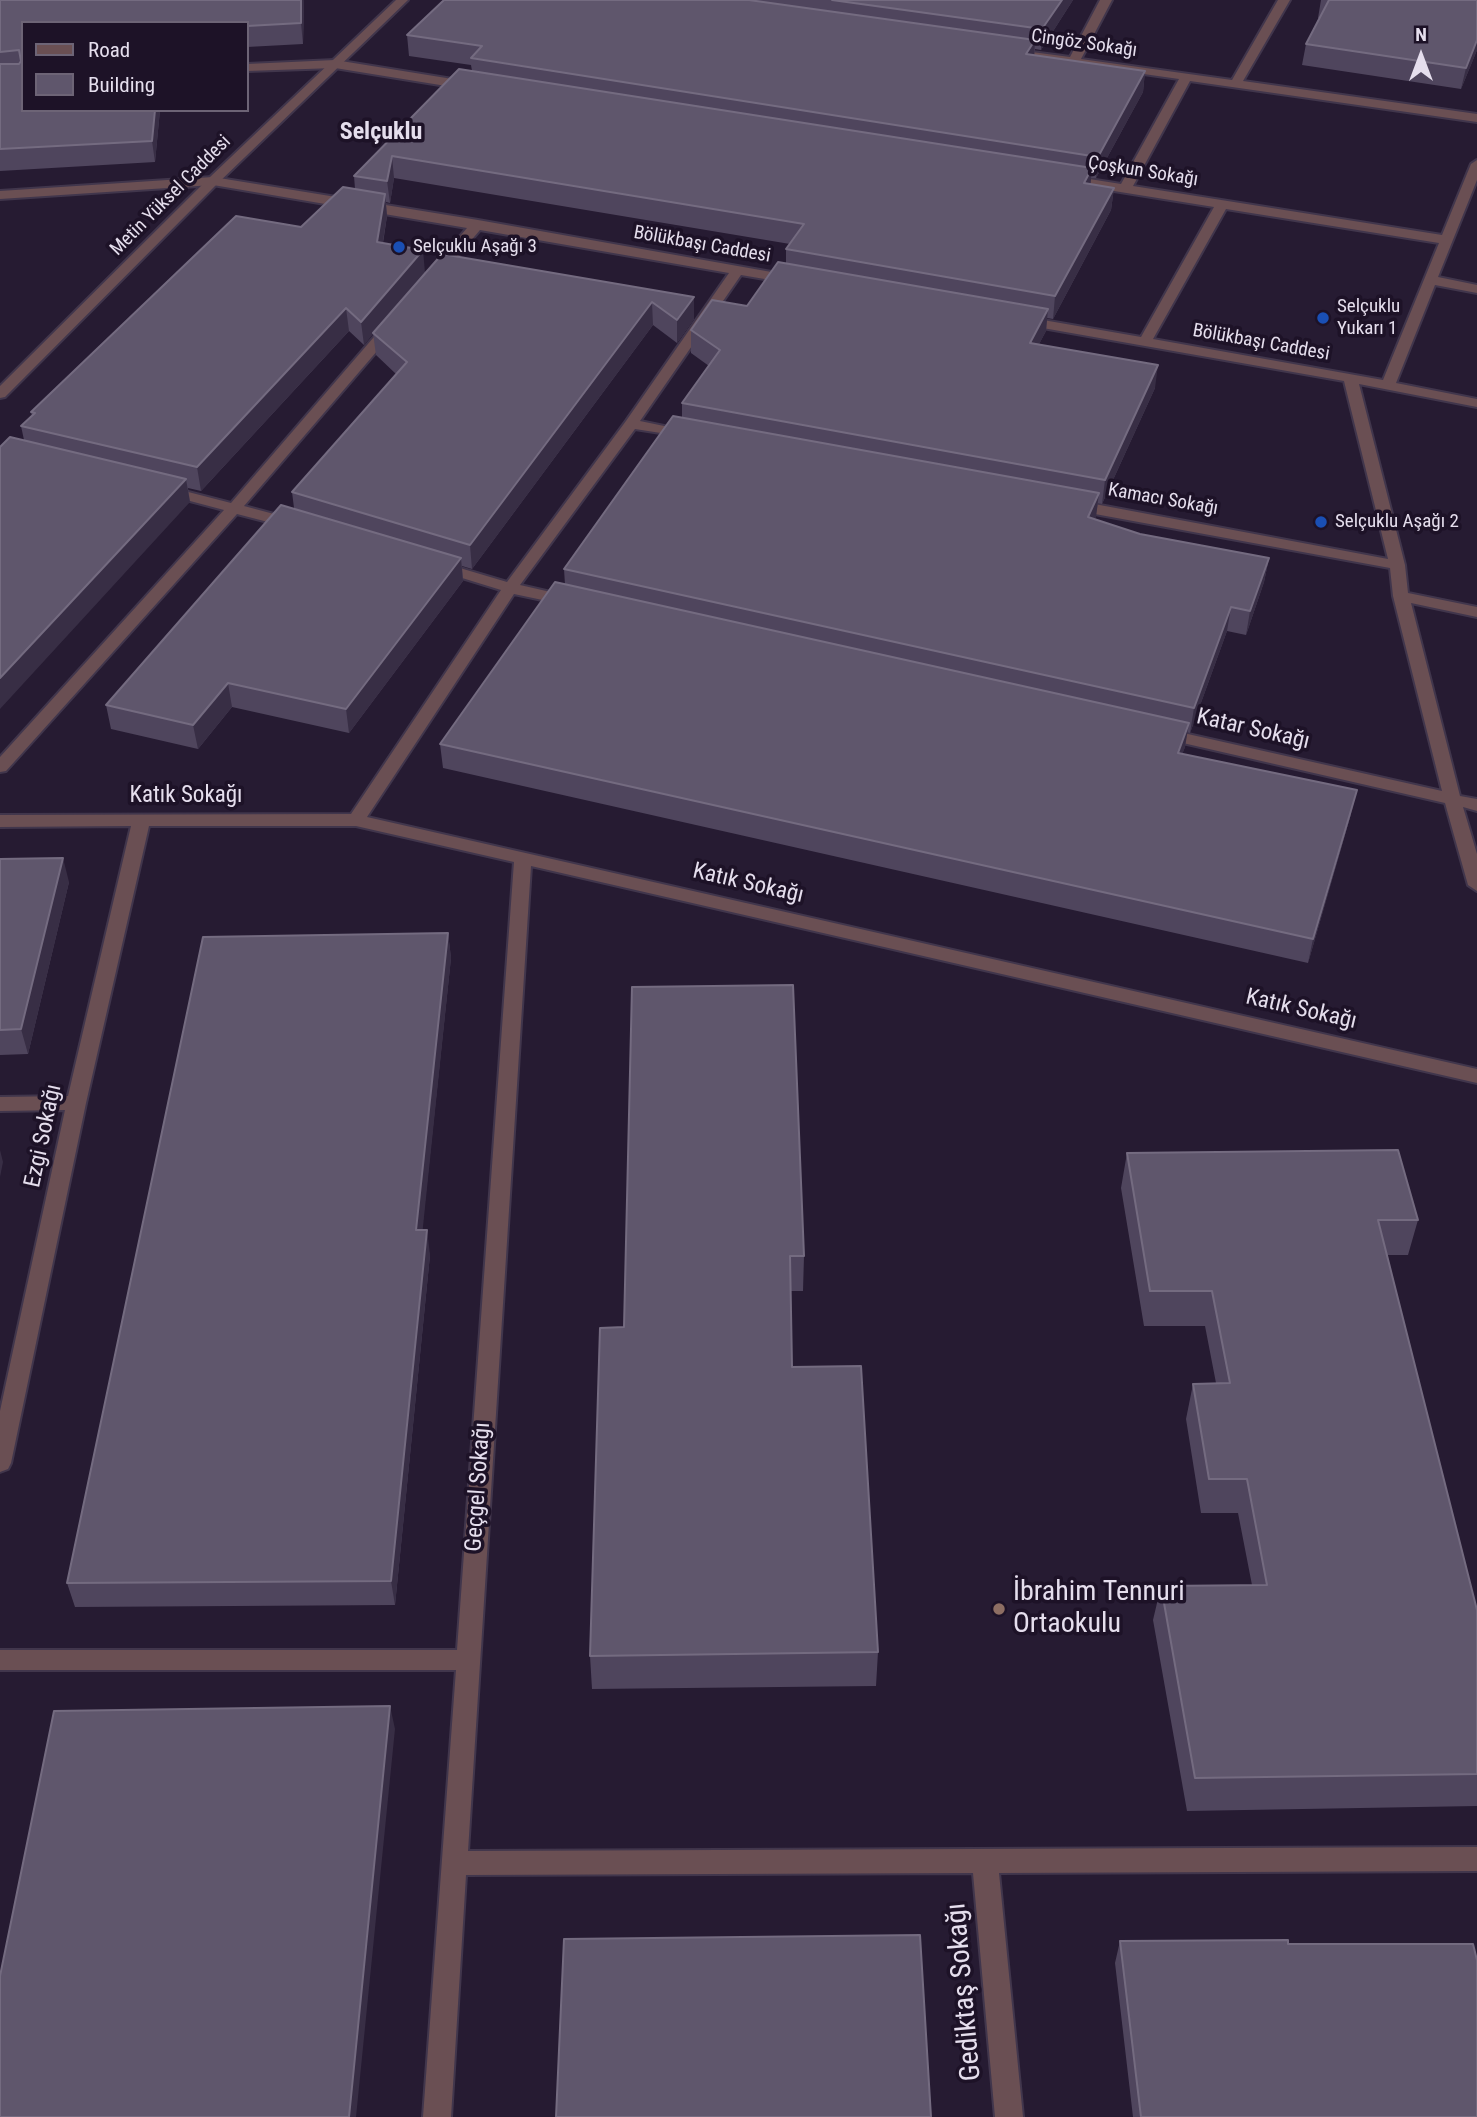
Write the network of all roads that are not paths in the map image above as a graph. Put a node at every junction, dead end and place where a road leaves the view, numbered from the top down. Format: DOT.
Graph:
graph roads {
  1 [pos="402,0"];
  2 [pos="1106,0"];
  3 [pos="1284,0"];
  4 [pos="993,49"];
  5 [pos="1074,61"];
  6 [pos="335,64"];
  7 [pos="248,68"];
  8 [pos="1186,77"];
  9 [pos="1236,84"];
  10 [pos="485,88"];
  11 [pos="1477,118"];
  12 [pos="1477,164"];
  13 [pos="1056,178"];
  14 [pos="213,181"];
  15 [pos="1125,189"];
  16 [pos="0,195"];
  17 [pos="1222,204"];
  18 [pos="478,224"];
  19 [pos="1447,240"];
  20 [pos="738,270"];
  21 [pos="1431,280"];
  22 [pos="806,282"];
  23 [pos="424,287"];
  24 [pos="1477,289"];
  25 [pos="397,318"];
  26 [pos="1009,318"];
  27 [pos="1145,342"];
  28 [pos="1350,378"];
  29 [pos="1388,386"];
  30 [pos="0,394"];
  31 [pos="1477,403"];
  32 [pos="631,424"];
  33 [pos="699,437"];
  34 [pos="144,485"];
  35 [pos="1055,502"];
  36 [pos="236,506"];
  37 [pos="314,530"];
  38 [pos="419,561"];
  39 [pos="1397,565"];
  40 [pos="510,588"];
  41 [pos="1401,596"];
  42 [pos="592,606"];
  43 [pos="1477,612"];
  44 [pos="1138,728"];
  45 [pos="0,766"];
  46 [pos="1452,798"];
  47 [pos="1477,805"];
  48 [pos="356,820"];
  49 [pos="0,821"];
  50 [pos="141,821"];
  51 [pos="523,858"];
  52 [pos="1477,885"];
  53 [pos="1477,1076"];
  54 [pos="76,1103"];
  55 [pos="0,1104"];
  56 [pos="4,1429"];
  57 [pos="0,1463"];
  58 [pos="0,1660"];
  59 [pos="467,1660"];
  60 [pos="1477,1859"];
  61 [pos="985,1862"];
  62 [pos="454,1863"];
  63 [pos="437,2117"];
  64 [pos="1009,2117"];
  1 -- 6 [label="street, Metin Yüksel Caddesi"];
  2 -- 5 [label="street"];
  3 -- 9 [label="street"];
  4 -- 5 [label="street, Cingöz Sokağı"];
  5 -- 8 [label="street, Cingöz Sokağı"];
  6 -- 7 [label="street"];
  6 -- 10 [label="street"];
  6 -- 14 [label="street, Metin Yüksel Caddesi"];
  8 -- 9 [label="street, Cingöz Sokağı"];
  8 -- 15 [label="street"];
  9 -- 11 [label="street, Cingöz Sokağı"];
  12 -- 19 [label="street"];
  13 -- 15 [label="street, Çoşkun Sokağı"];
  14 -- 16 [label="street, Bölükbaşı Caddesi"];
  14 -- 18 [label="street, Bölükbaşı Caddesi"];
  14 -- 30 [label="street, Metin Yüksel Caddesi"];
  15 -- 17 [label="street, Çoşkun Sokağı"];
  17 -- 19 [label="street, Çoşkun Sokağı"];
  17 -- 27 [label="street"];
  18 -- 20 [label="street, Bölükbaşı Caddesi"];
  18 -- 23 [label="street"];
  19 -- 21 [label="street"];
  20 -- 22 [label="street, Bölükbaşı Caddesi"];
  20 -- 32 [label="street"];
  21 -- 24 [label="street"];
  21 -- 29 [label="street"];
  25 -- 36 [label="street"];
  26 -- 27 [label="street, Bölükbaşı Caddesi"];
  27 -- 28 [label="street, Bölükbaşı Caddesi"];
  28 -- 29 [label="street, Bölükbaşı Caddesi"];
  28 -- 39 [label="street"];
  29 -- 31 [label="street, Bölükbaşı Caddesi"];
  32 -- 33 [label="street"];
  32 -- 40 [label="street"];
  34 -- 36 [label="street"];
  35 -- 39 [label="street, Kamacı Sokağı"];
  36 -- 37 [label="street"];
  36 -- 45 [label="street"];
  38 -- 40 [label="street"];
  39 -- 41 [label="street"];
  40 -- 42 [label="street"];
  40 -- 48 [label="street"];
  41 -- 43 [label="street"];
  41 -- 46 [label="street"];
  44 -- 46 [label="street, Katar Sokağı"];
  46 -- 47 [label="street, Katar Sokağı"];
  46 -- 52 [label="street"];
  48 -- 50 [label="street, Katık Sokağı"];
  48 -- 51 [label="street, Katık Sokağı"];
  49 -- 50 [label="street, Katık Sokağı"];
  50 -- 54 [label="street, Ezgi Sokağı"];
  51 -- 53 [label="street, Katık Sokağı"];
  51 -- 59 [label="street, Geçgel Sokağı"];
  54 -- 55 [label="street"];
  54 -- 56 [label="street, Ezgi Sokağı"];
  56 -- 57 [label="street, Ezgi Sokağı"];
  58 -- 59 [label="street"];
  59 -- 62 [label="street, Geçgel Sokağı"];
  60 -- 61 [label="street"];
  61 -- 62 [label="street"];
  61 -- 64 [label="street, Gediktaş Sokağı"];
  62 -- 63 [label="street, Geçgel Sokağı"];
}
